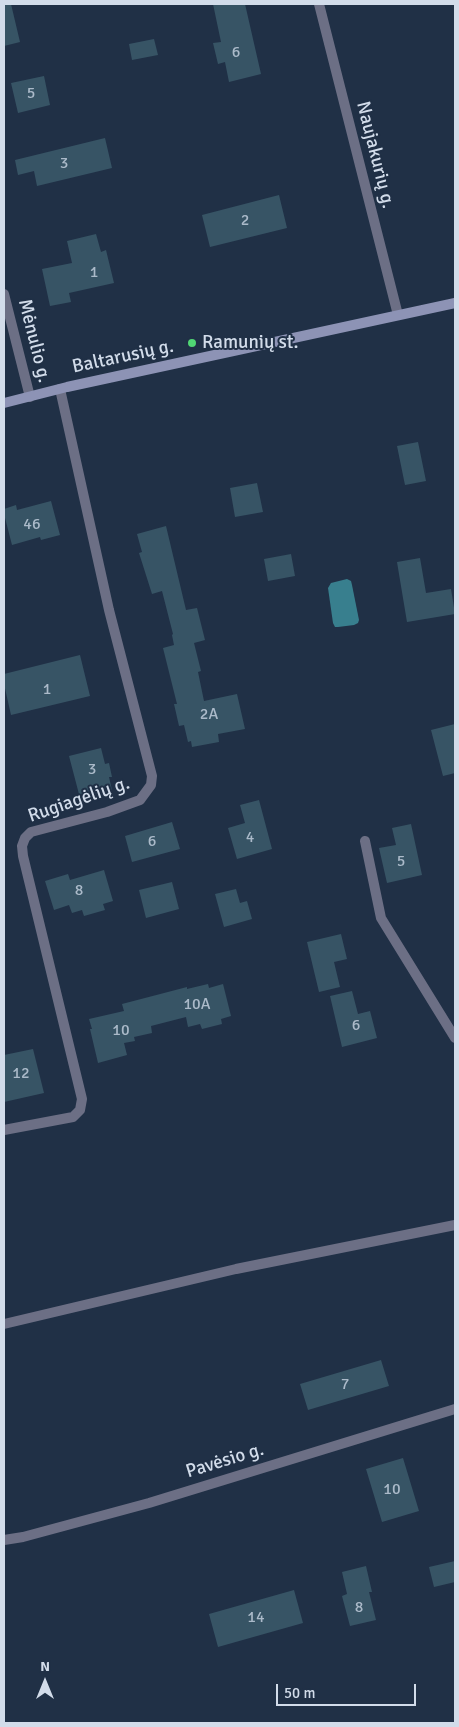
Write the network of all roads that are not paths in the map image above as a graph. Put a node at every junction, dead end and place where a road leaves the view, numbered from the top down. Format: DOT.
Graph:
graph roads {
  1 [pos="319,4"];
  2 [pos="4,294"];
  3 [pos="455,303"];
  4 [pos="398,315"];
  5 [pos="60,389"];
  6 [pos="30,397"];
  7 [pos="4,403"];
  8 [pos="365,841"];
  9 [pos="455,1038"];
  10 [pos="4,1130"];
  11 [pos="455,1225"];
  12 [pos="4,1324"];
  13 [pos="455,1409"];
  14 [pos="4,1540"];
  1 -- 4 [label="street, Naujakurių g."];
  2 -- 6 [label="street, Mėnulio g."];
  3 -- 4 [label="main road, Baltarusių g."];
  4 -- 5 [label="main road, Baltarusių g."];
  5 -- 6 [label="main road, Baltarusių g."];
  5 -- 10 [label="street, Rugiagėlių g."];
  6 -- 7 [label="main road, Baltarusių g."];
  8 -- 9 [label="street"];
  11 -- 12 [label="street"];
  13 -- 14 [label="street, Pavėsio g."];
}
